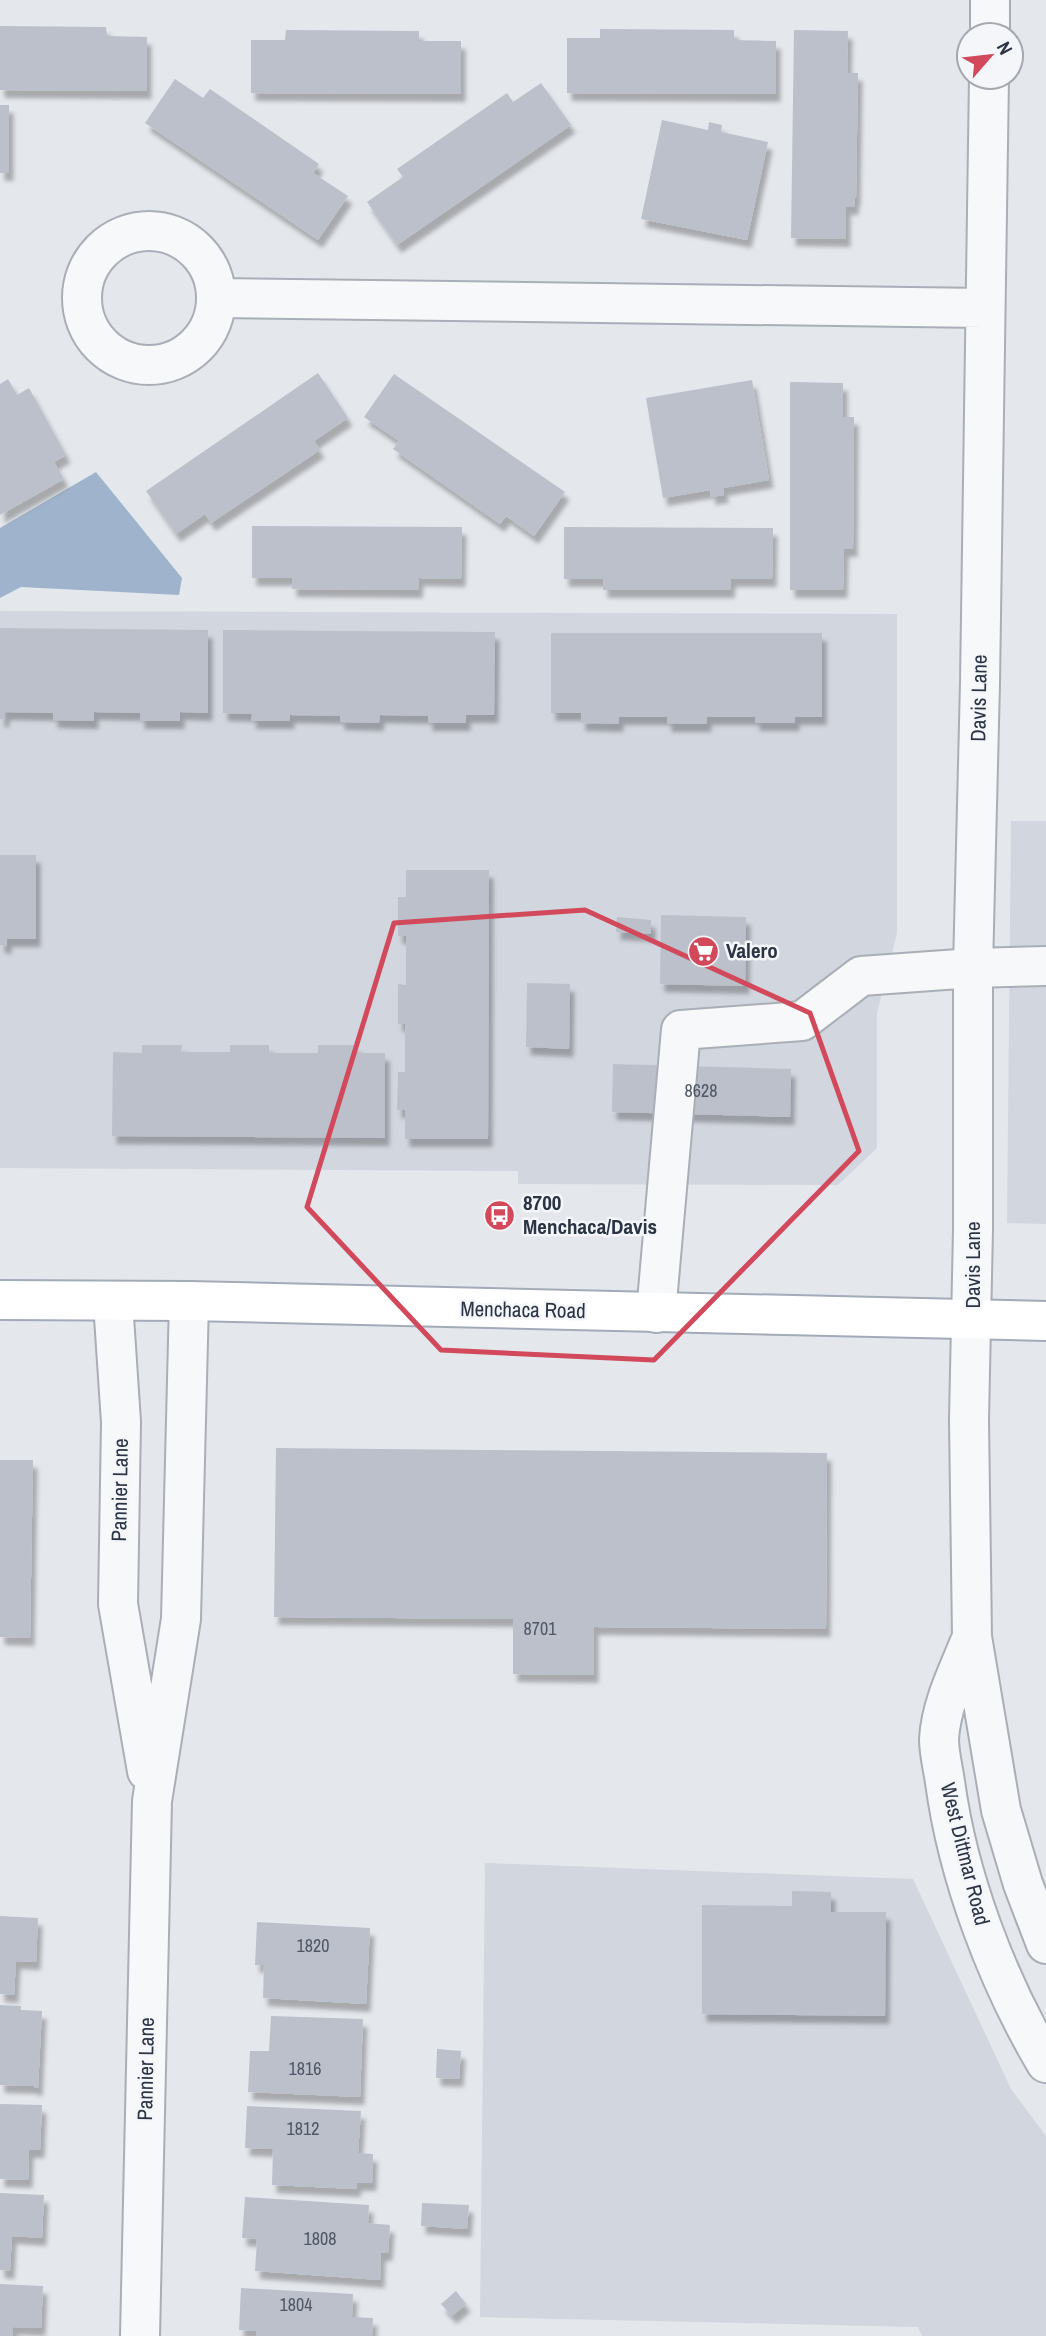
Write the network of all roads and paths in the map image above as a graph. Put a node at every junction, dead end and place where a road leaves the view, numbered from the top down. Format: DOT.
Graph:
graph roads {
  1 [pos="990,0"];
  2 [pos="990,21"];
  3 [pos="989,91"];
  4 [pos="218,298"];
  5 [pos="984,308"];
  6 [pos="1046,966"];
  7 [pos="973,968"];
  8 [pos="0,1300"];
  9 [pos="189,1301"];
  10 [pos="113,1302"];
  11 [pos="656,1313"];
  12 [pos="972,1320"];
  13 [pos="1046,1321"];
  14 [pos="972,1637"];
  15 [pos="152,1801"];
  16 [pos="1046,1944"];
  17 [pos="1046,2063"];
  18 [pos="140,2336"];
  1 -- 2 [label="street"];
  3 -- 5 [label="street, Davis Lane"];
  4 -- 5 [label="street"];
  5 -- 7 [label="street, Davis Lane"];
  6 -- 7 [label="street"];
  7 -- 11 [label="street"];
  7 -- 12 [label="street, Davis Lane"];
  8 -- 10 [label="main road, Menchaca Road"];
  9 -- 10 [label="main road, Menchaca Road"];
  9 -- 11 [label="main road, Menchaca Road"];
  9 -- 15 [label="street, Pannier Lane"];
  10 -- 15 [label="street, Pannier Lane"];
  11 -- 12 [label="main road, Menchaca Road"];
  12 -- 13 [label="main road, Menchaca Road"];
  12 -- 14 [label="street, West Dittmar Road"];
  14 -- 16 [label="street, West Dittmar Road"];
  14 -- 17 [label="street, West Dittmar Road"];
  15 -- 18 [label="street, Pannier Lane"];
}
